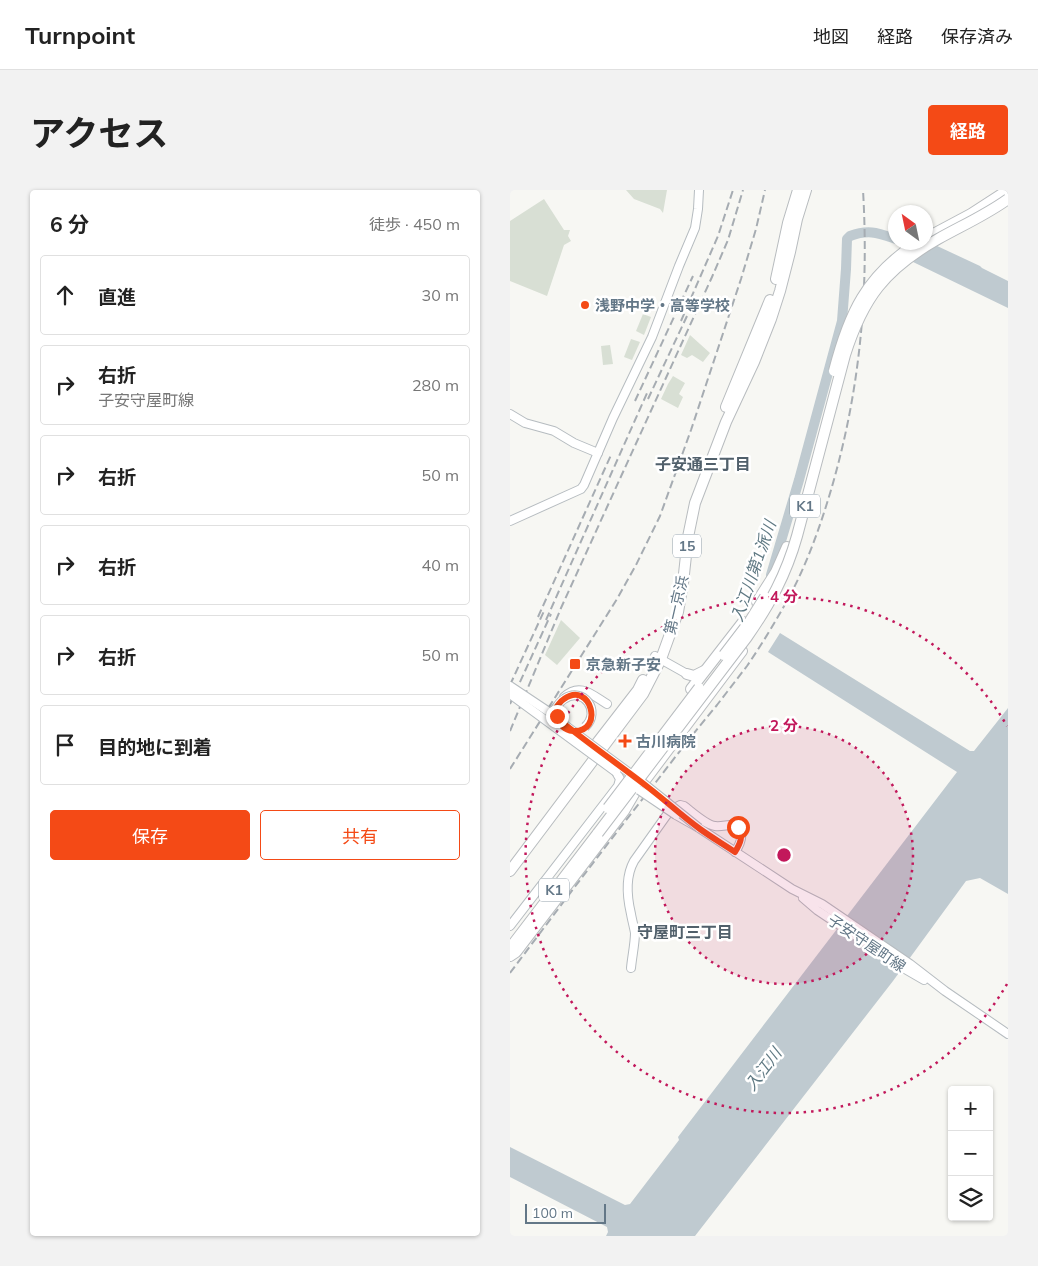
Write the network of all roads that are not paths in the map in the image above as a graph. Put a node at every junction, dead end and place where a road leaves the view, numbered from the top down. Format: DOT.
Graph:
graph roads {
  1 [pos="699,190"];
  2 [pos="798,190"];
  3 [pos="806,190"];
  4 [pos="1008,190"];
  5 [pos="1008,199"];
  6 [pos="933,234"];
  7 [pos="907,250"];
  8 [pos="510,414"];
  9 [pos="598,453"];
  10 [pos="510,521"];
  11 [pos="787,548"];
  12 [pos="764,613"];
  13 [pos="658,658"];
  14 [pos="706,668"];
  15 [pos="686,674"];
  16 [pos="510,686"];
  17 [pos="691,688"];
  18 [pos="510,694"];
  19 [pos="607,704"];
  20 [pos="552,714"];
  21 [pos="654,760"];
  22 [pos="616,772"];
  23 [pos="630,783"];
  24 [pos="643,783"];
  25 [pos="699,828"];
  26 [pos="735,852"];
  27 [pos="510,860"];
  28 [pos="510,871"];
  29 [pos="510,926"];
  30 [pos="510,937"];
  31 [pos="510,948"];
  32 [pos="510,956"];
  33 [pos="631,968"];
  34 [pos="1008,1034"];
  1 -- 9 [label="street"];
  2 -- 13 [label="highway, 第一京浜 / 15"];
  3 -- 13 [label="highway, 第一京浜 / 15"];
  4 -- 6 [label="highway"];
  5 -- 12 [label="highway, K1, bridge"];
  7 -- 11 [label="highway, K1, bridge"];
  8 -- 9 [label="street"];
  9 -- 10 [label="street"];
  11 -- 14 [label="highway"];
  11 -- 30 [label="highway, K1, bridge"];
  12 -- 21 [label="highway, K1, bridge"];
  12 -- 24 [label="highway, bridge"];
  13 -- 15 [label="street"];
  13 -- 27 [label="highway, 第一京浜 / 15"];
  13 -- 28 [label="highway, 第一京浜 / 15"];
  14 -- 15 [label="highway"];
  14 -- 17 [label="highway"];
  16 -- 20 [label="street, 子安守屋町線, bridge"];
  18 -- 22 [label="street, 子安守屋町線, bridge"];
  19 -- 20 [label="street, bridge"];
  20 -- 24 [label="street, 子安守屋町線, bridge"];
  21 -- 31 [label="highway, K1, bridge"];
  21 -- 32 [label="highway, bridge"];
  22 -- 23 [label="street, 子安守屋町線, bridge"];
  22 -- 29 [label="street"];
  23 -- 25 [label="street, 子安守屋町線, bridge"];
  23 -- 32 [label="highway, bridge"];
  24 -- 25 [label="street, 子安守屋町線, bridge"];
  25 -- 26 [label="street, 子安守屋町線"];
  26 -- 33 [label="street"];
  26 -- 34 [label="street, 子安守屋町線"];
}
